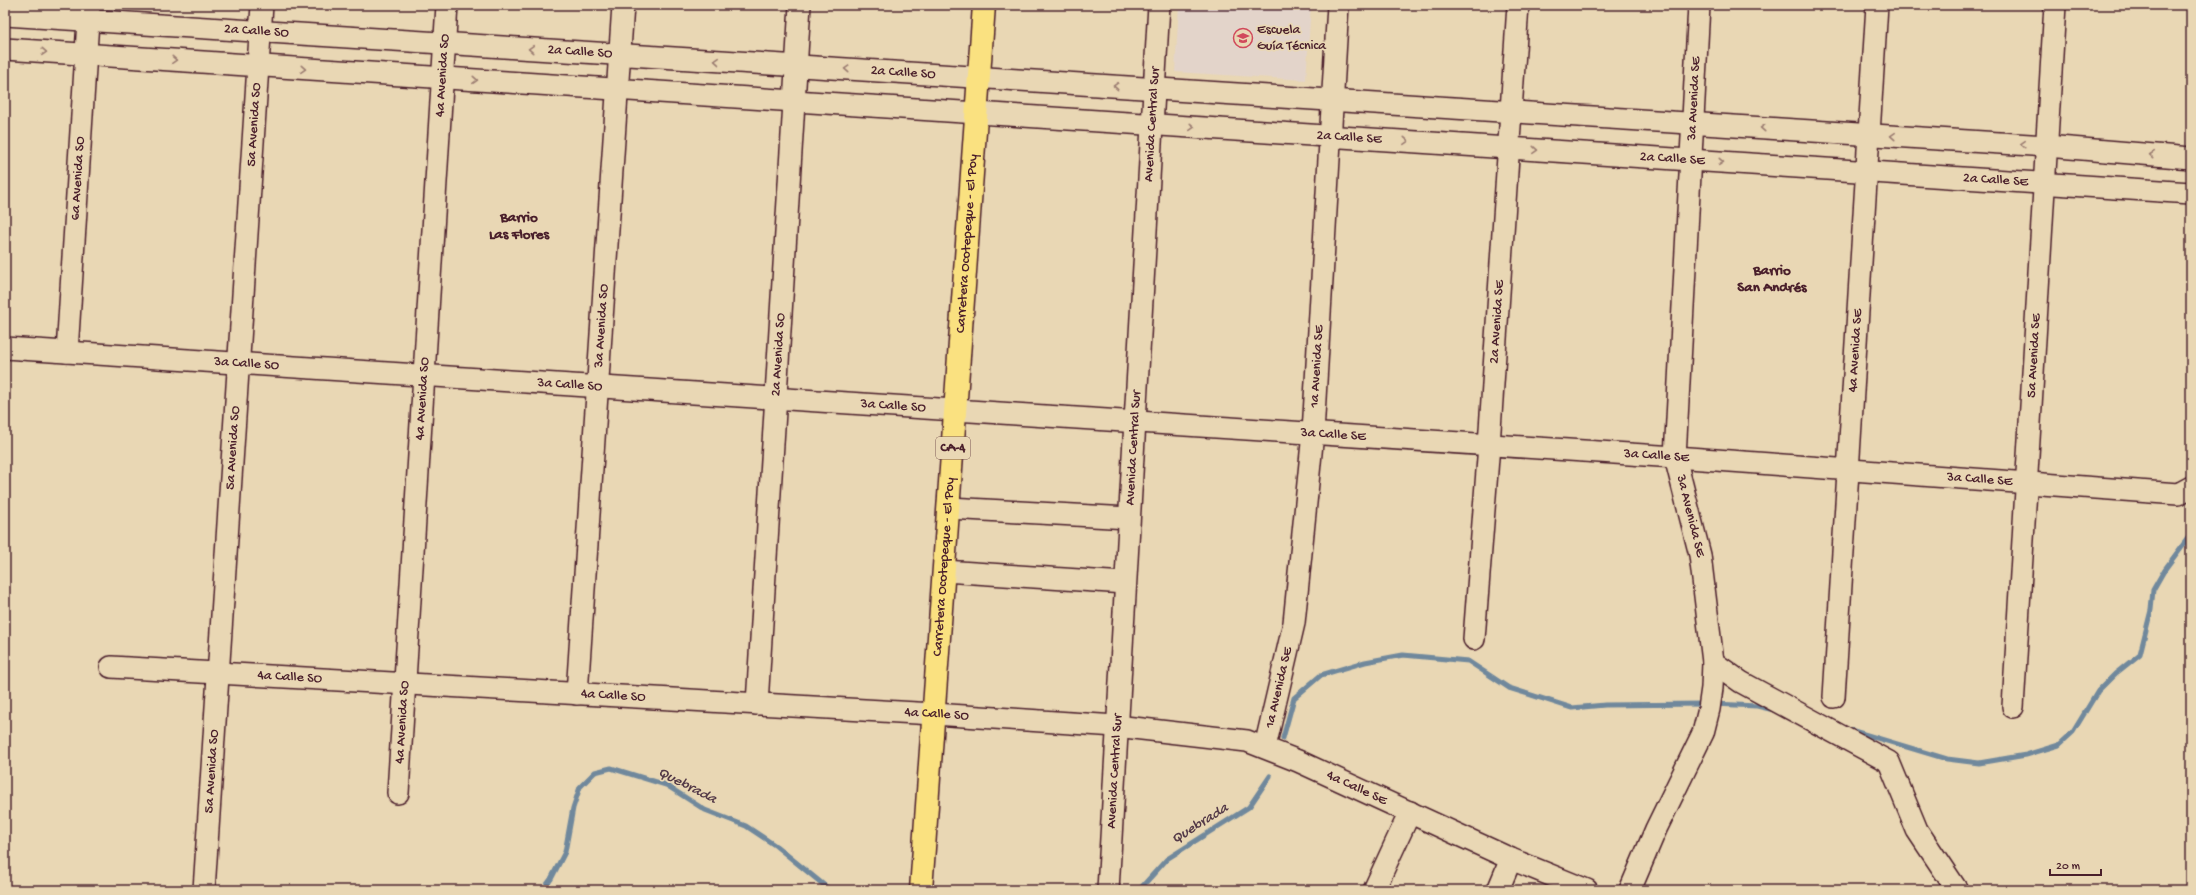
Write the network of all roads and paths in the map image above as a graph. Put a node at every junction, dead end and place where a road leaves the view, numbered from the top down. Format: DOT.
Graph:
graph roads {
  1 [pos="262,5"];
  2 [pos="447,5"];
  3 [pos="623,5"];
  4 [pos="800,5"];
  5 [pos="984,5"];
  6 [pos="1159,5"];
  7 [pos="1338,5"];
  8 [pos="1518,5"];
  9 [pos="1699,5"];
  10 [pos="1877,5"];
  11 [pos="2055,5"];
  12 [pos="89,13"];
  13 [pos="5,15"];
  14 [pos="260,32"];
  15 [pos="444,43"];
  16 [pos="5,49"];
  17 [pos="86,54"];
  18 [pos="619,55"];
  19 [pos="258,66"];
  20 [pos="796,66"];
  21 [pos="442,78"];
  22 [pos="978,78"];
  23 [pos="1155,89"];
  24 [pos="617,90"];
  25 [pos="1332,100"];
  26 [pos="794,101"];
  27 [pos="1511,112"];
  28 [pos="976,113"];
  29 [pos="1693,123"];
  30 [pos="1153,125"];
  31 [pos="1869,135"];
  32 [pos="1329,136"];
  33 [pos="2046,146"];
  34 [pos="1509,148"];
  35 [pos="2191,158"];
  36 [pos="1691,160"];
  37 [pos="1867,172"];
  38 [pos="2044,183"];
  39 [pos="2191,193"];
  40 [pos="5,348"];
  41 [pos="66,352"];
  42 [pos="238,363"];
  43 [pos="424,375"];
  44 [pos="598,387"];
  45 [pos="776,398"];
  46 [pos="956,410"];
  47 [pos="1135,422"];
  48 [pos="1313,433"];
  49 [pos="1489,445"];
  50 [pos="1675,457"];
  51 [pos="1848,470"];
  52 [pos="2026,483"];
  53 [pos="2185,491"];
  54 [pos="949,508"];
  55 [pos="1129,518"];
  56 [pos="944,571"];
  57 [pos="1125,583"];
  58 [pos="1474,639"];
  59 [pos="1713,662"];
  60 [pos="110,667"];
  61 [pos="218,673"];
  62 [pos="405,684"];
  63 [pos="577,694"];
  64 [pos="1834,697"];
  65 [pos="757,704"];
  66 [pos="2013,707"];
  67 [pos="934,714"];
  68 [pos="1116,726"];
  69 [pos="1265,747"];
  70 [pos="398,793"];
  71 [pos="1410,812"];
  72 [pos="1511,860"];
  73 [pos="204,890"];
  74 [pos="921,890"];
  75 [pos="1108,890"];
  76 [pos="1374,890"];
  77 [pos="1498,890"];
  78 [pos="1587,890"];
  79 [pos="1630,890"];
  80 [pos="1957,890"];
  1 -- 14 [label="street, 5a Avenida SO"];
  2 -- 15 [label="street, 4a Avenida SO"];
  3 -- 18 [label="street, 3a Avenida SO"];
  4 -- 20 [label="street, 2a Avenida SO"];
  5 -- 22 [label="main road, Carretera Ocotepeque - El Poy / CA-4"];
  6 -- 23 [label="street, Avenida Central Sur"];
  7 -- 25 [label="street, 1a Avenida SE"];
  8 -- 27 [label="street, 2a Avenida SE"];
  9 -- 29 [label="street, 3a Avenida SE"];
  10 -- 31 [label="street, 4a Avenida SE"];
  11 -- 33 [label="street, 5a Avenida SE"];
  12 -- 13 [label="street, 2a Calle SO"];
  12 -- 14 [label="street, 2a Calle SO"];
  12 -- 17 [label="street, 6a Avenida SO"];
  14 -- 15 [label="street, 2a Calle SO"];
  14 -- 19 [label="street, 5a Avenida SO"];
  18 -- 15 [label="street, 2a Calle SO, one-way"];
  15 -- 21 [label="street, 4a Avenida SO"];
  16 -- 17 [label="street, one-way"];
  17 -- 19 [label="street, one-way"];
  17 -- 41 [label="street, 6a Avenida SO"];
  20 -- 18 [label="street, 2a Calle SO, one-way"];
  18 -- 24 [label="street, 3a Avenida SO"];
  19 -- 21 [label="street, one-way"];
  19 -- 42 [label="street, 5a Avenida SO"];
  22 -- 20 [label="street, 2a Calle SO, one-way"];
  20 -- 26 [label="street, 2a Avenida SO"];
  21 -- 24 [label="street, one-way"];
  21 -- 43 [label="street, 4a Avenida SO"];
  23 -- 22 [label="street, 2a Calle SO, one-way"];
  22 -- 28 [label="main road, Carretera Ocotepeque - El Poy / CA-4"];
  23 -- 25 [label="street"];
  23 -- 30 [label="street, Avenida Central Sur"];
  24 -- 26 [label="street"];
  24 -- 44 [label="street, 3a Avenida SO"];
  25 -- 27 [label="street"];
  25 -- 32 [label="street, 1a Avenida SE"];
  26 -- 28 [label="street"];
  26 -- 45 [label="street, 2a Avenida SO"];
  27 -- 29 [label="street"];
  27 -- 34 [label="street, 2a Avenida SE"];
  28 -- 30 [label="street"];
  28 -- 46 [label="main road, Carretera Ocotepeque - El Poy / CA-4"];
  31 -- 29 [label="street, one-way"];
  29 -- 36 [label="street, 3a Avenida SE"];
  30 -- 32 [label="street, 2a Calle SE, one-way"];
  30 -- 47 [label="street, Avenida Central Sur"];
  33 -- 31 [label="street, one-way"];
  31 -- 37 [label="street, 4a Avenida SE"];
  32 -- 34 [label="street, 2a Calle SE, one-way"];
  32 -- 48 [label="street, 1a Avenida SE"];
  35 -- 33 [label="street, one-way"];
  33 -- 38 [label="street, 5a Avenida SE"];
  34 -- 36 [label="street, 2a Calle SE, one-way"];
  34 -- 49 [label="street, 2a Avenida SE"];
  36 -- 37 [label="street, 2a Calle SE, one-way"];
  36 -- 50 [label="street, 3a Avenida SE"];
  37 -- 38 [label="street, 2a Calle SE"];
  37 -- 51 [label="street, 4a Avenida SE"];
  38 -- 39 [label="street, 2a Calle SE"];
  38 -- 52 [label="street, 5a Avenida SE"];
  40 -- 41 [label="street, 3a Calle SO"];
  41 -- 42 [label="street, 3a Calle SO"];
  42 -- 43 [label="street, 3a Calle SO"];
  42 -- 61 [label="street, 5a Avenida SO"];
  43 -- 44 [label="street, 3a Calle SO"];
  43 -- 62 [label="street, 4a Avenida SO"];
  44 -- 45 [label="street, 3a Calle SO"];
  44 -- 63 [label="street, 3a Avenida SO"];
  45 -- 46 [label="street, 3a Calle SO"];
  45 -- 65 [label="street, 2a Avenida SO"];
  46 -- 47 [label="street, 3a Calle SO"];
  46 -- 54 [label="main road, Carretera Ocotepeque - El Poy / CA-4"];
  47 -- 48 [label="street, 3a Calle SE"];
  47 -- 55 [label="street, Avenida Central Sur"];
  48 -- 49 [label="street, 3a Calle SE"];
  48 -- 69 [label="street, 1a Avenida SE"];
  49 -- 50 [label="street, 3a Calle SE"];
  49 -- 58 [label="street, 2a Avenida SE"];
  50 -- 51 [label="street, 3a Calle SE"];
  50 -- 59 [label="street, 3a Avenida SE"];
  51 -- 52 [label="street, 3a Calle SE"];
  51 -- 64 [label="street, 4a Avenida SE"];
  52 -- 53 [label="street, 3a Calle SE"];
  52 -- 66 [label="street, 5a Avenida SE"];
  54 -- 55 [label="street"];
  54 -- 56 [label="main road, Carretera Ocotepeque - El Poy / CA-4"];
  55 -- 57 [label="street, Avenida Central Sur"];
  56 -- 57 [label="street"];
  56 -- 67 [label="main road, Carretera Ocotepeque - El Poy / CA-4"];
  57 -- 68 [label="street, Avenida Central Sur"];
  59 -- 79 [label="street, 3a Avenida SE"];
  59 -- 80 [label="street"];
  60 -- 61 [label="street, 4a Calle SO"];
  61 -- 62 [label="street, 4a Calle SO"];
  61 -- 73 [label="street, 5a Avenida SO"];
  62 -- 63 [label="street, 4a Calle SO"];
  62 -- 70 [label="street, 4a Avenida SO"];
  63 -- 65 [label="street, 4a Calle SO"];
  65 -- 67 [label="street, 4a Calle SO"];
  67 -- 68 [label="street, 4a Calle SO"];
  67 -- 74 [label="main road, Carretera Ocotepeque - El Poy / CA-4"];
  68 -- 69 [label="street, 4a Calle SE"];
  68 -- 75 [label="street, Avenida Central Sur"];
  69 -- 71 [label="street, 4a Calle SE"];
  71 -- 72 [label="street, 4a Calle SE"];
  71 -- 76 [label="street"];
  72 -- 77 [label="street"];
  72 -- 78 [label="street, 4a Calle SE"];
}
